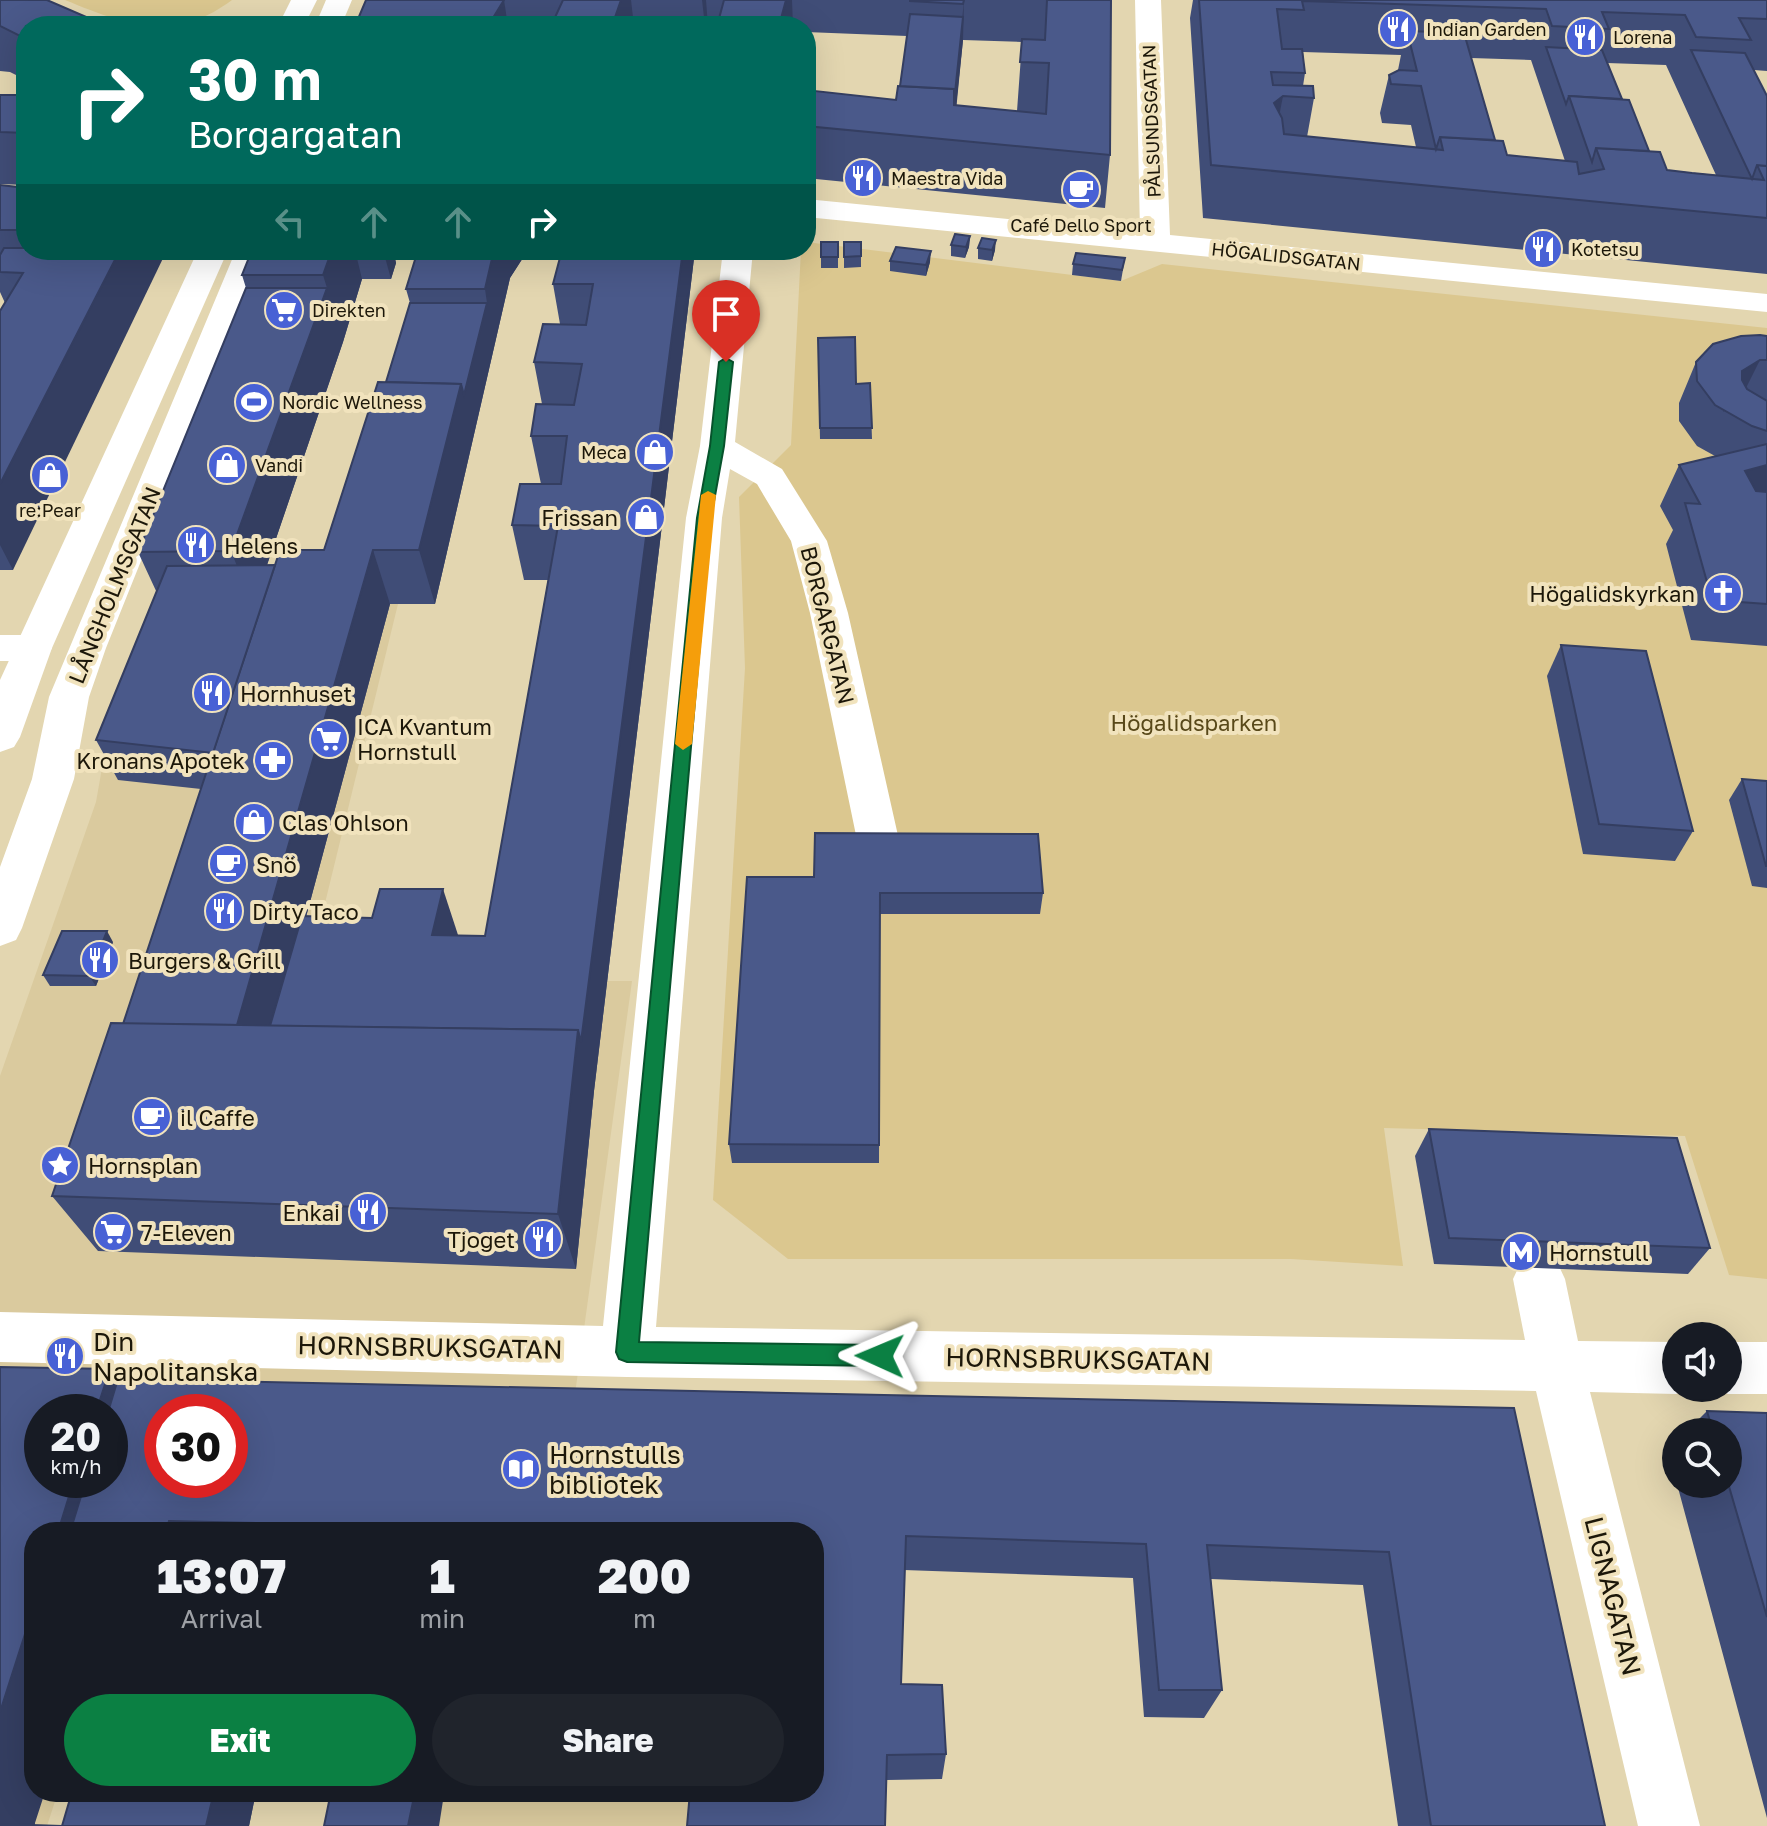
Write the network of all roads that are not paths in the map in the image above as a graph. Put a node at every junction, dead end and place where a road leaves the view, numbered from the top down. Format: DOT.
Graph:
graph roads {
  1 [pos="1148,0"];
  2 [pos="816,209"];
  3 [pos="1155,242"];
  4 [pos="208,260"];
  5 [pos="247,260"];
  6 [pos="737,260"];
  7 [pos="1767,303"];
  8 [pos="717,446"];
  9 [pos="16,648"];
  10 [pos="87,648"];
  11 [pos="0,737"];
  12 [pos="878,840"];
  13 [pos="0,928"];
  14 [pos="1539,1279"];
  15 [pos="0,1337"];
  16 [pos="627,1352"];
  17 [pos="1557,1366"];
  18 [pos="1662,1368"];
  19 [pos="1742,1368"];
  20 [pos="1767,1368"];
  21 [pos="1669,1826"];
  1 -- 3 [label="street, PÅLSUNDSGATAN"];
  2 -- 3 [label="street, HÖGALIDSGATAN"];
  3 -- 7 [label="street, HÖGALIDSGATAN"];
  4 -- 9 [label="street, LÅNGHOLMSGATAN"];
  5 -- 10 [label="street, LÅNGHOLMSGATAN"];
  6 -- 8 [label="street"];
  8 -- 12 [label="street, BORGARGATAN"];
  8 -- 16 [label="street"];
  9 -- 10 [label="street"];
  9 -- 11 [label="street, LÅNGHOLMSGATAN"];
  10 -- 13 [label="street, LÅNGHOLMSGATAN"];
  14 -- 17 [label="street, LIGNAGATAN"];
  15 -- 16 [label="street, HORNSBRUKSGATAN"];
  16 -- 17 [label="street, HORNSBRUKSGATAN"];
  17 -- 18 [label="street, HORNSBRUKSGATAN"];
  17 -- 21 [label="street, LIGNAGATAN"];
  19 -- 20 [label="street"];
}
